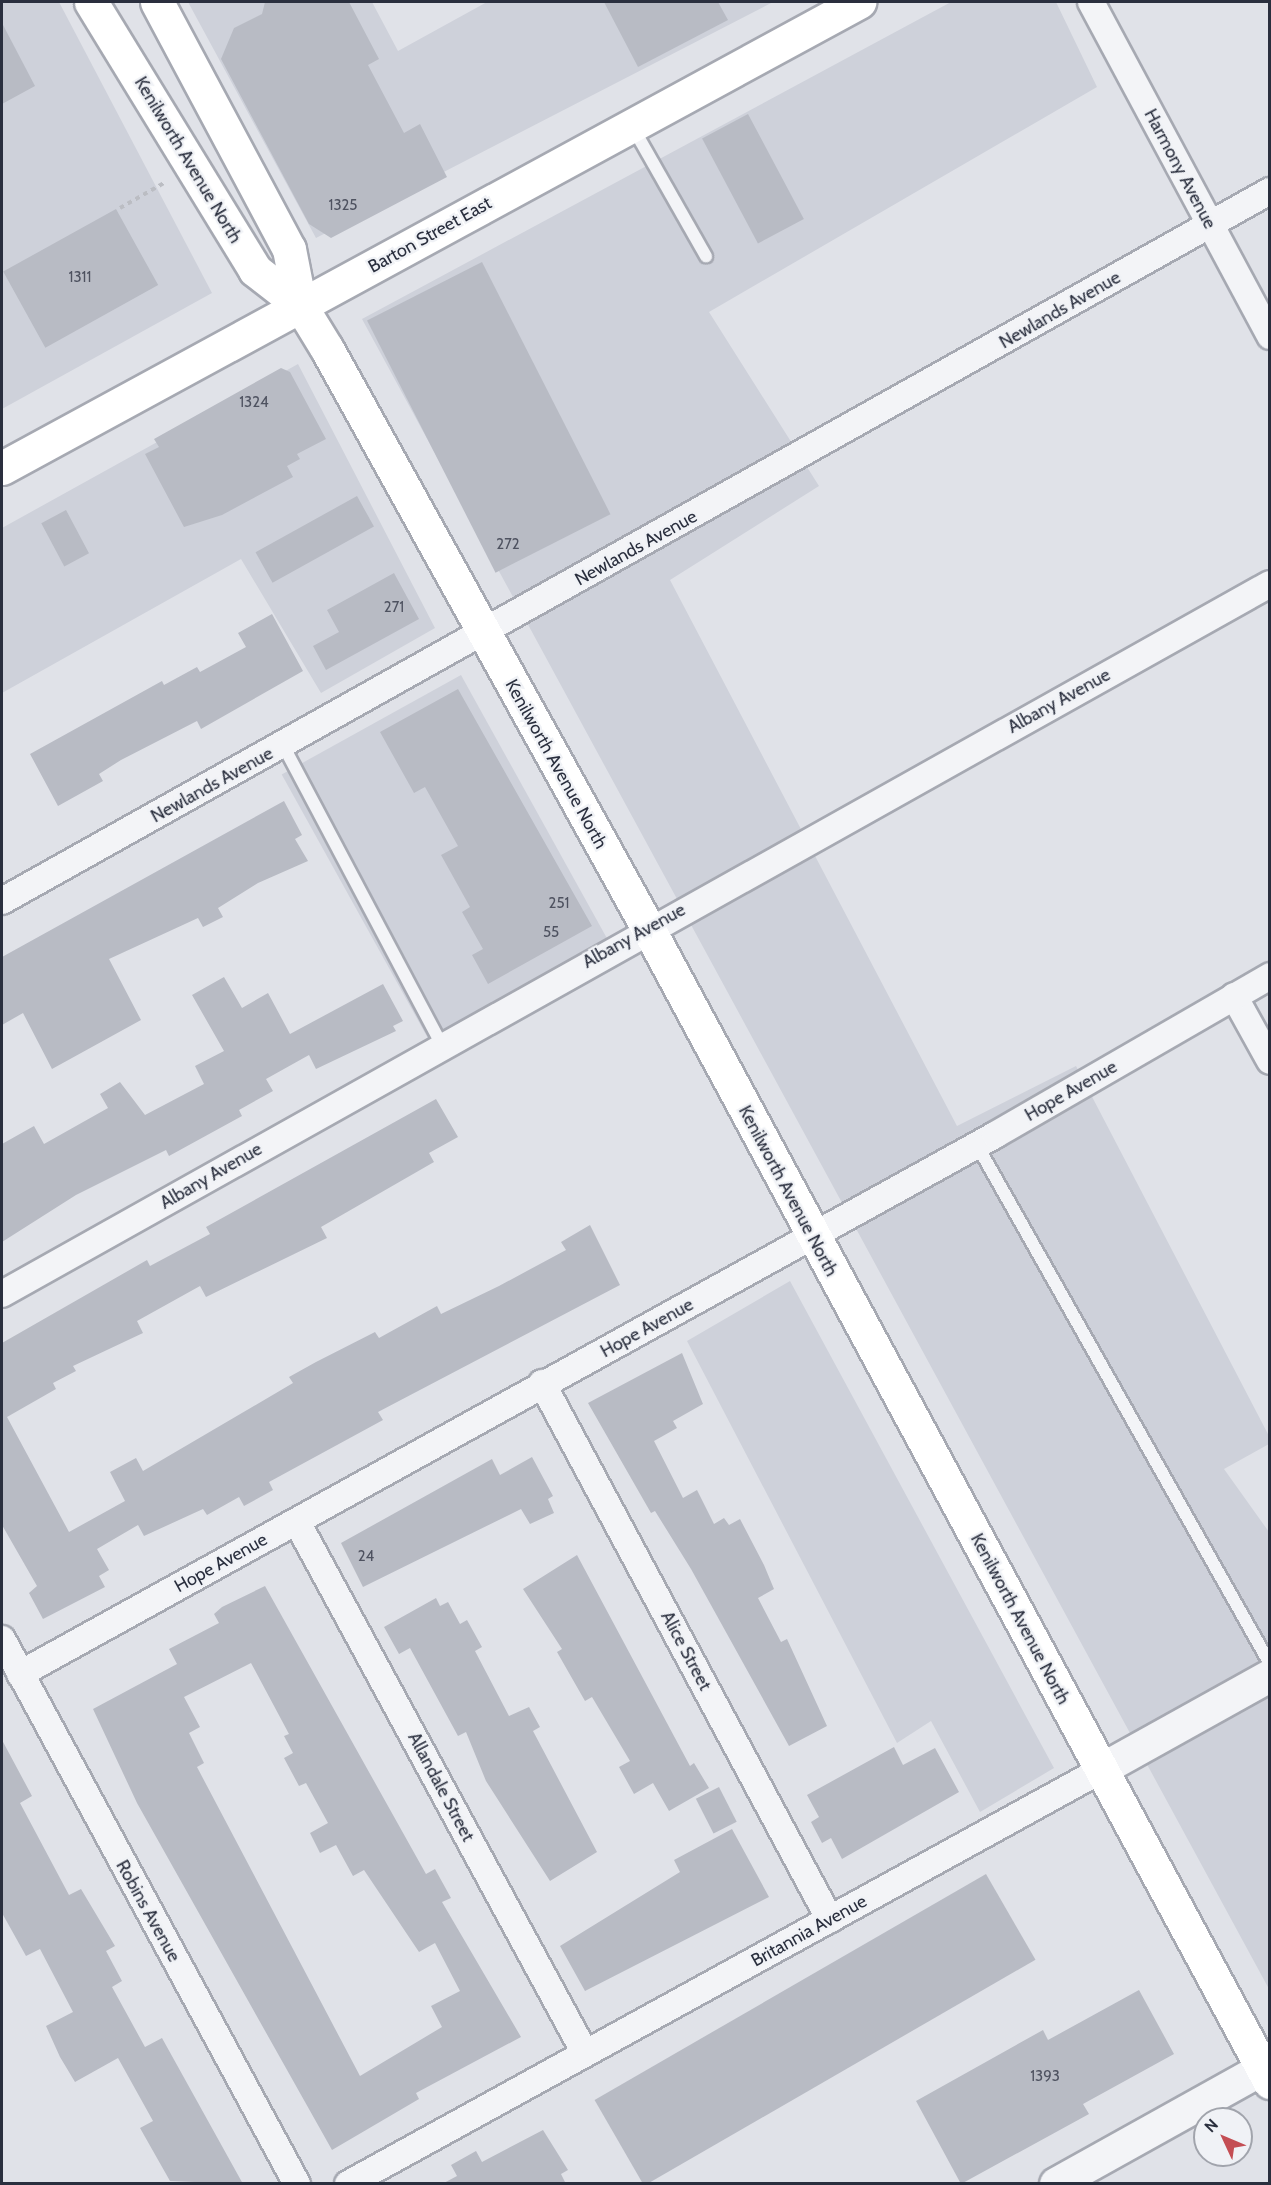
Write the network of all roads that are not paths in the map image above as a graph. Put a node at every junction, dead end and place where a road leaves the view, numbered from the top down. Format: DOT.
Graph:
graph roads {
  1 [pos="91,2"];
  2 [pos="157,2"];
  3 [pos="859,2"];
  4 [pos="1091,2"];
  5 [pos="632,125"];
  6 [pos="1269,191"];
  7 [pos="1209,224"];
  8 [pos="706,256"];
  9 [pos="300,305"];
  10 [pos="1269,336"];
  11 [pos="2,468"];
  12 [pos="1269,584"];
  13 [pos="483,633"];
  14 [pos="283,745"];
  15 [pos="2,902"];
  16 [pos="648,928"];
  17 [pos="1269,976"];
  18 [pos="1234,996"];
  19 [pos="442,1045"];
  20 [pos="1269,1061"];
  21 [pos="977,1145"];
  22 [pos="812,1237"];
  23 [pos="2,1294"];
  24 [pos="542,1383"];
  25 [pos="297,1522"];
  26 [pos="2,1639"];
  27 [pos="1269,1664"];
  28 [pos="20,1674"];
  29 [pos="1269,1676"];
  30 [pos="1101,1770"];
  31 [pos="830,1920"];
  32 [pos="585,2053"];
  33 [pos="1267,2072"];
  34 [pos="297,2184"];
  35 [pos="348,2184"];
  36 [pos="1056,2184"];
  1 -- 9 [label="main road, Kenilworth Avenue North"];
  2 -- 9 [label="main road, Kenilworth Avenue North"];
  3 -- 5 [label="main road, Barton Street East"];
  4 -- 7 [label="street, Harmony Avenue"];
  5 -- 8 [label="lane"];
  5 -- 9 [label="main road, Barton Street East"];
  6 -- 7 [label="street, Newlands Avenue"];
  7 -- 10 [label="street, Harmony Avenue"];
  7 -- 13 [label="street, Newlands Avenue"];
  9 -- 11 [label="main road, Barton Street East"];
  9 -- 13 [label="main road, Kenilworth Avenue North"];
  12 -- 16 [label="street, Albany Avenue"];
  13 -- 14 [label="street, Newlands Avenue"];
  13 -- 16 [label="main road, Kenilworth Avenue North"];
  14 -- 15 [label="street, Newlands Avenue"];
  14 -- 19 [label="lane"];
  16 -- 19 [label="street, Albany Avenue"];
  16 -- 22 [label="main road, Kenilworth Avenue North"];
  17 -- 18 [label="street, Hope Avenue"];
  18 -- 20 [label="street"];
  18 -- 21 [label="street, Hope Avenue"];
  19 -- 23 [label="street, Albany Avenue"];
  21 -- 22 [label="street, Hope Avenue"];
  21 -- 27 [label="lane"];
  22 -- 24 [label="street, Hope Avenue"];
  22 -- 30 [label="main road, Kenilworth Avenue North"];
  24 -- 25 [label="street, Hope Avenue"];
  24 -- 31 [label="street, Alice Street"];
  25 -- 28 [label="street, Hope Avenue"];
  25 -- 32 [label="street, Allandale Street"];
  26 -- 28 [label="street, Robins Avenue"];
  28 -- 34 [label="street, Robins Avenue"];
  29 -- 30 [label="street, Britannia Avenue"];
  30 -- 31 [label="street, Britannia Avenue"];
  30 -- 33 [label="main road, Kenilworth Avenue North"];
  31 -- 32 [label="street, Britannia Avenue"];
  32 -- 35 [label="street, Britannia Avenue"];
  33 -- 36 [label="street"];
}
